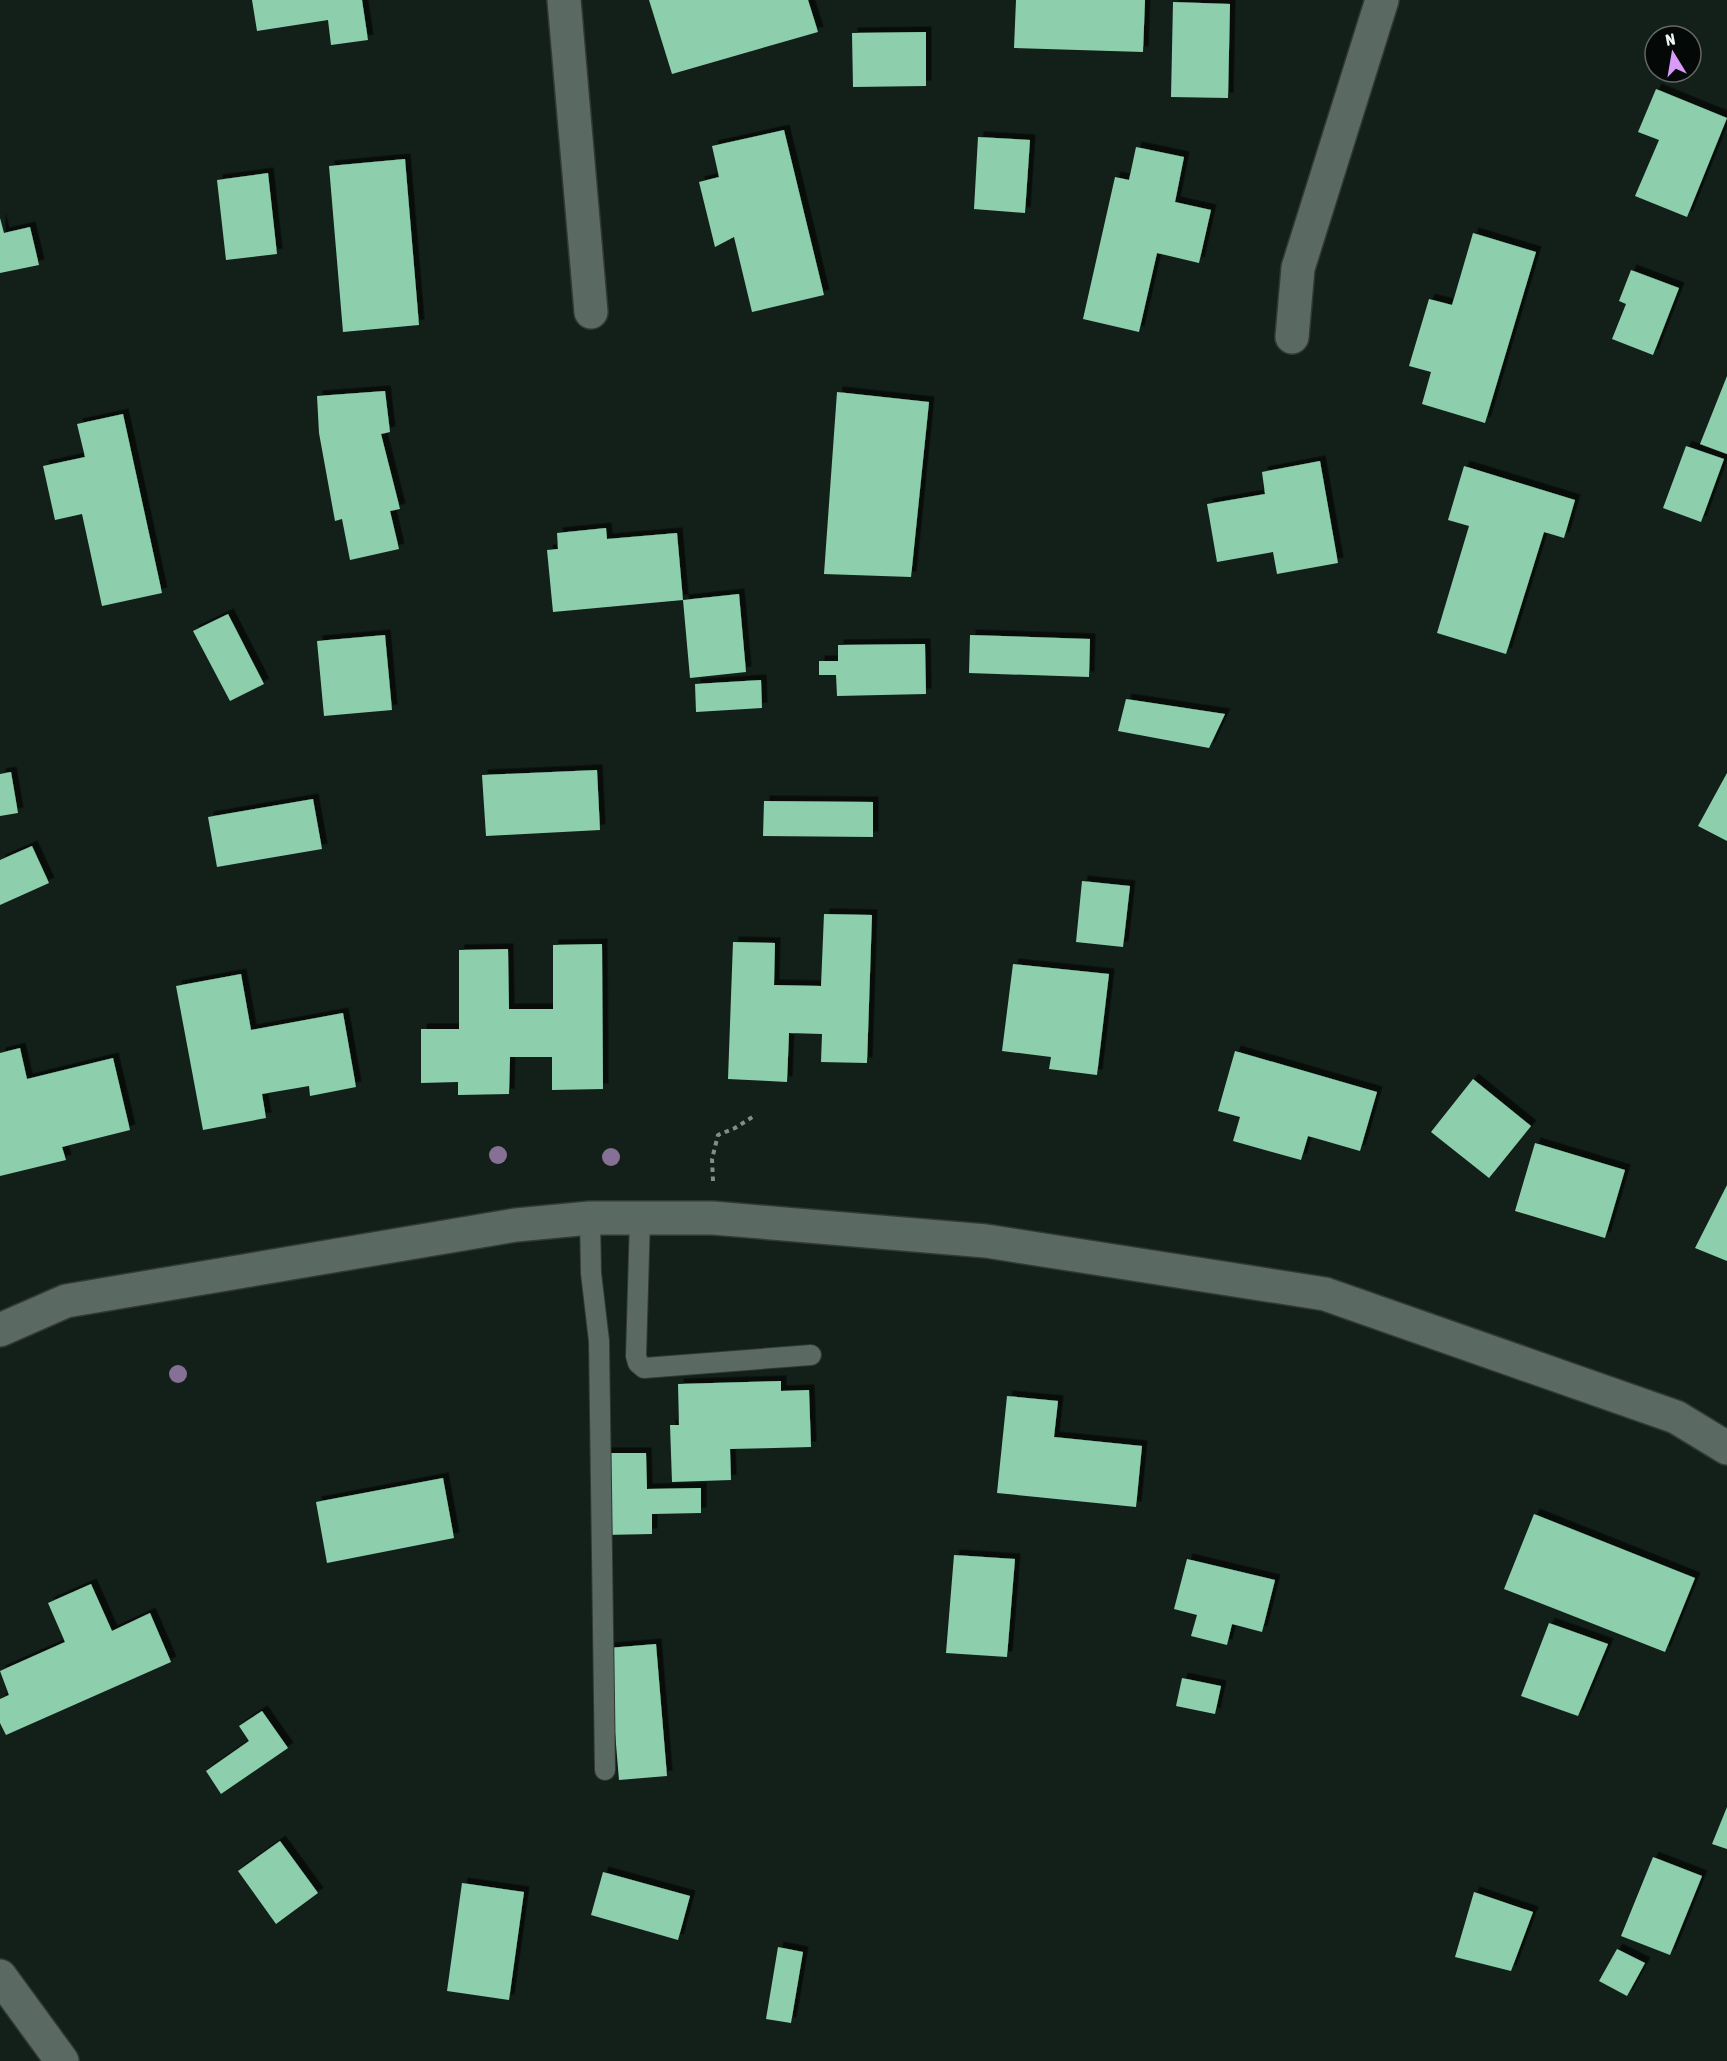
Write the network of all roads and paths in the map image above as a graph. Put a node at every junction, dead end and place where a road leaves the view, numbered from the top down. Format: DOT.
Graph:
graph roads {
  1 [pos="564,0"];
  2 [pos="1382,0"];
  3 [pos="591,312"];
  4 [pos="1292,337"];
  5 [pos="754,1116"];
  6 [pos="590,1218"];
  7 [pos="640,1218"];
  8 [pos="713,1218"];
  9 [pos="0,1330"];
  10 [pos="811,1355"];
  11 [pos="1727,1448"];
  12 [pos="604,1770"];
  13 [pos="0,1976"];
  14 [pos="62,2061"];
  1 -- 3 [label="street"];
  2 -- 4 [label="street"];
  5 -- 8 [label="path"];
  6 -- 7 [label="street"];
  6 -- 9 [label="street"];
  6 -- 12 [label="lane"];
  7 -- 8 [label="street"];
  7 -- 10 [label="lane"];
  8 -- 11 [label="street"];
  13 -- 14 [label="street"];
}
